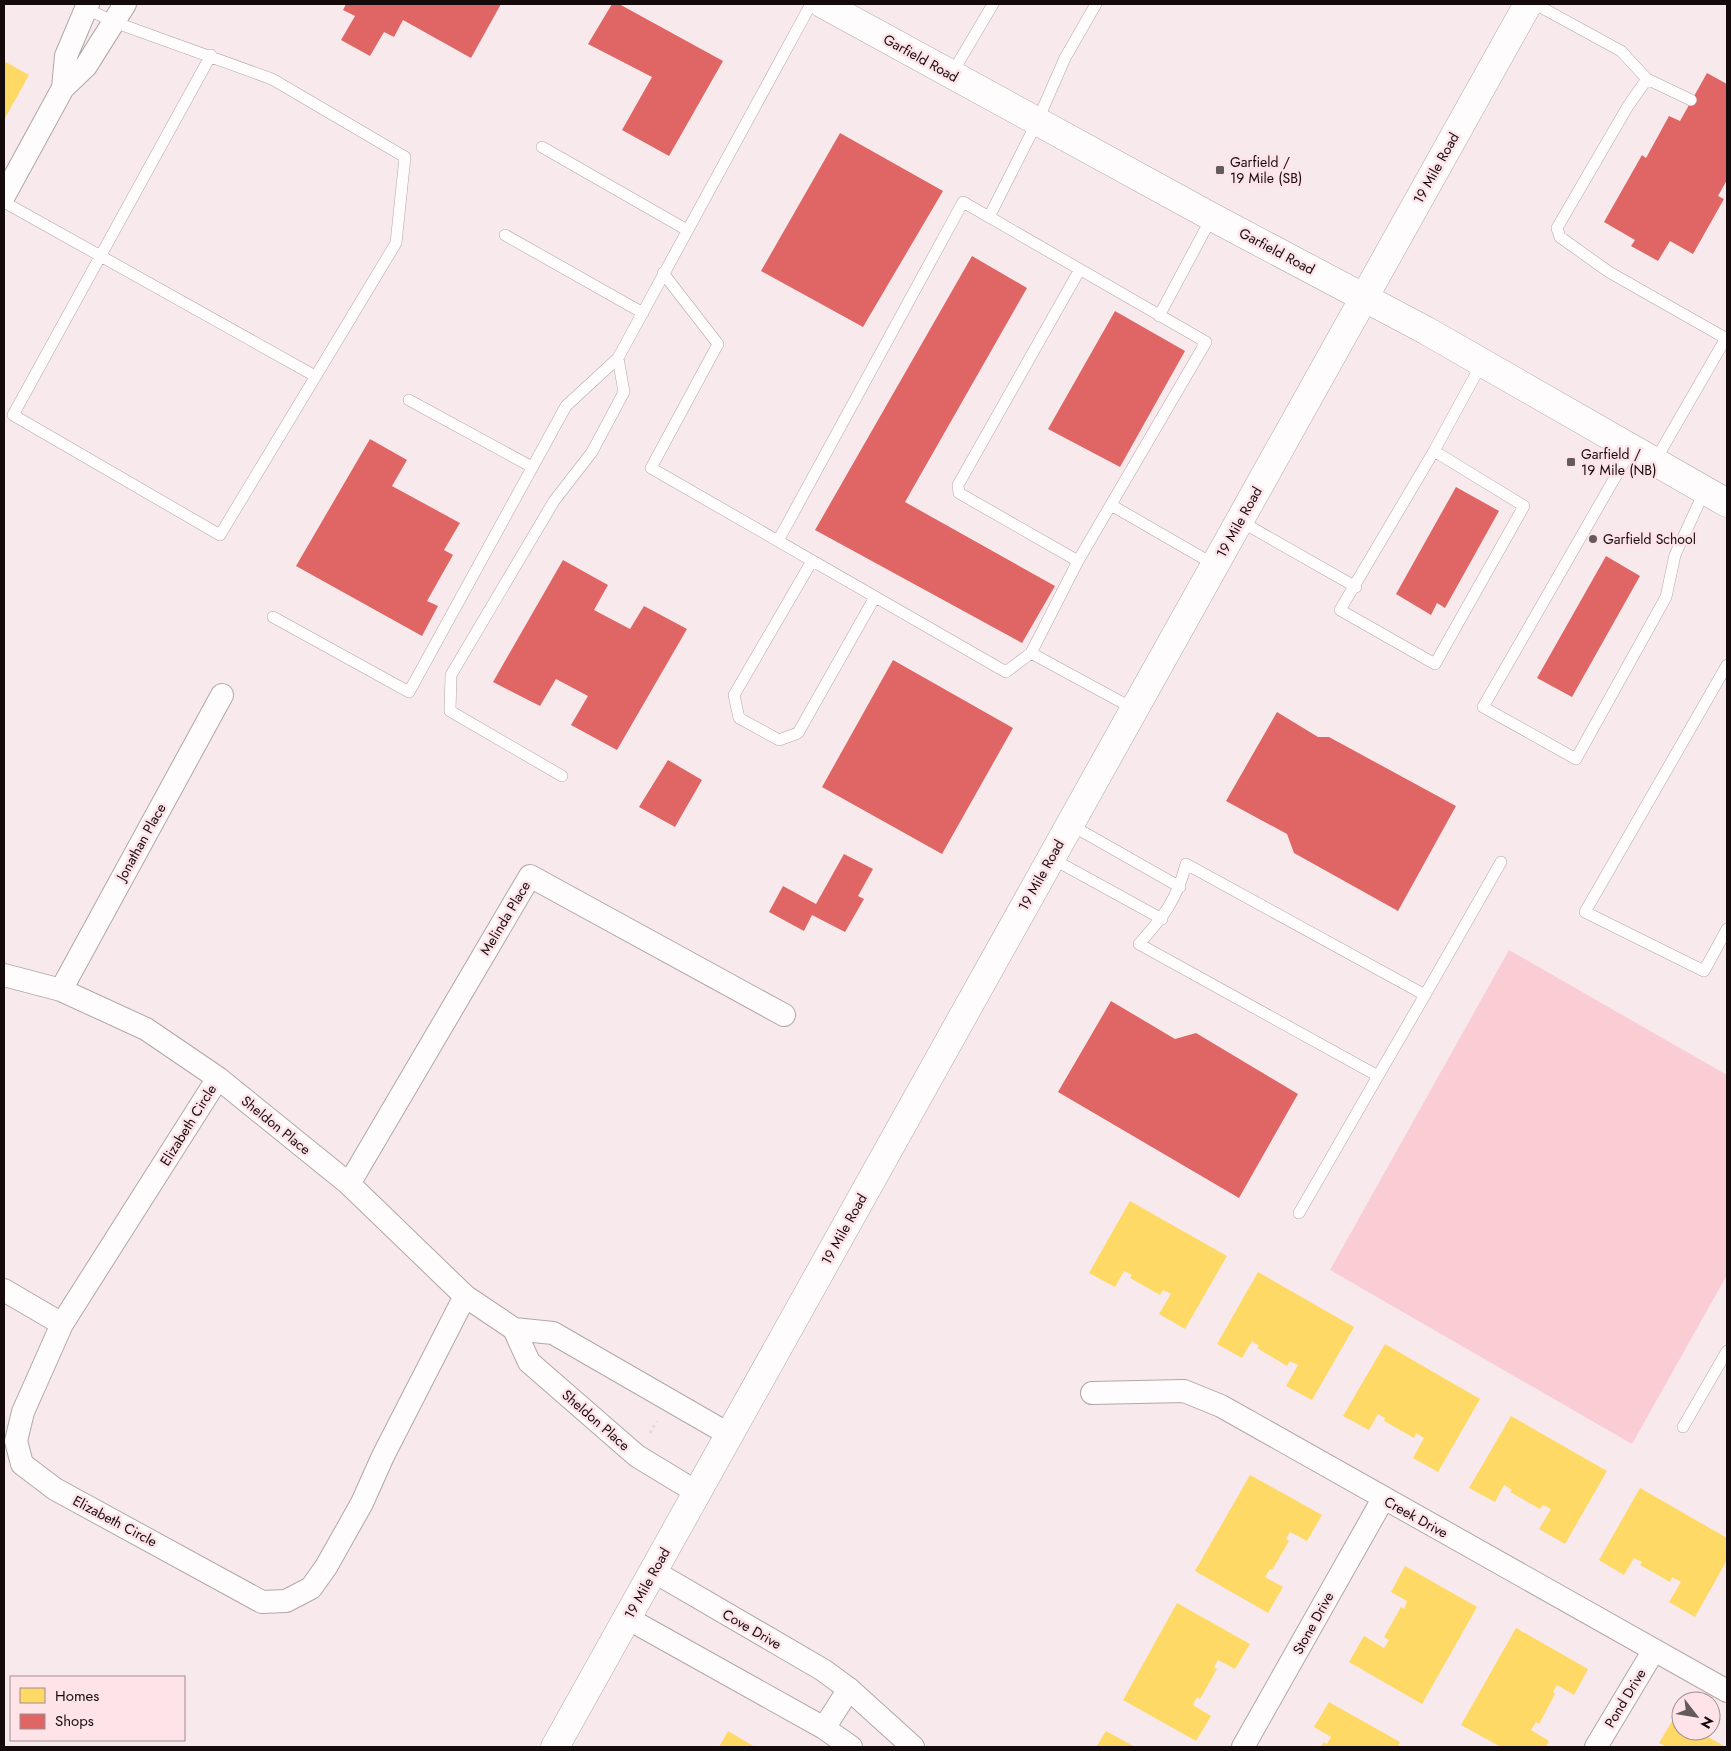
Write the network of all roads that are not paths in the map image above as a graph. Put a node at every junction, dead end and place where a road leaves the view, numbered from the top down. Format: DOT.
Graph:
graph roads {
  1 [pos="811,4"];
  2 [pos="823,4"];
  3 [pos="993,4"];
  4 [pos="1096,4"];
  5 [pos="1528,4"];
  6 [pos="1535,4"];
  7 [pos="84,5"];
  8 [pos="119,13"];
  9 [pos="211,55"];
  10 [pos="951,75"];
  11 [pos="1647,79"];
  12 [pos="63,88"];
  13 [pos="1691,100"];
  14 [pos="1037,122"];
  15 [pos="542,147"];
  16 [pos="5,193"];
  17 [pos="988,217"];
  18 [pos="1212,217"];
  19 [pos="687,230"];
  20 [pos="505,235"];
  21 [pos="101,256"];
  22 [pos="1079,271"];
  23 [pos="663,273"];
  24 [pos="1364,297"];
  25 [pos="642,313"];
  26 [pos="1159,316"];
  27 [pos="1726,338"];
  28 [pos="618,358"];
  29 [pos="1482,362"];
  30 [pos="315,376"];
  31 [pos="409,400"];
  32 [pos="1632,448"];
  33 [pos="1434,452"];
  34 [pos="1655,462"];
  35 [pos="532,467"];
  36 [pos="1716,496"];
  37 [pos="1111,505"];
  38 [pos="1240,521"];
  39 [pos="778,541"];
  40 [pos="812,560"];
  41 [pos="1078,562"];
  42 [pos="1215,565"];
  43 [pos="1356,587"];
  44 [pos="875,597"];
  45 [pos="273,617"];
  46 [pos="1031,653"];
  47 [pos="1727,664"];
  48 [pos="222,695"];
  49 [pos="1134,709"];
  50 [pos="562,776"];
  51 [pos="1069,824"];
  52 [pos="1051,858"];
  53 [pos="1501,862"];
  54 [pos="1180,887"];
  55 [pos="1162,919"];
  56 [pos="1727,930"];
  57 [pos="4,975"];
  58 [pos="61,990"];
  59 [pos="1425,995"];
  60 [pos="784,1016"];
  61 [pos="1378,1076"];
  62 [pos="218,1078"];
  63 [pos="348,1184"];
  64 [pos="1299,1213"];
  65 [pos="4,1290"];
  66 [pos="465,1296"];
  67 [pos="62,1324"];
  68 [pos="514,1329"];
  69 [pos="1727,1350"];
  70 [pos="1092,1393"];
  71 [pos="1683,1427"];
  72 [pos="730,1435"];
  73 [pos="698,1492"];
  74 [pos="1383,1499"];
  75 [pos="653,1571"];
  76 [pos="627,1618"];
  77 [pos="1654,1650"];
  78 [pos="849,1688"];
  79 [pos="1727,1691"];
  80 [pos="824,1728"];
  81 [pos="555,1747"];
  82 [pos="851,1747"];
  83 [pos="913,1747"];
  84 [pos="1243,1747"];
  85 [pos="1596,1747"];
  1 -- 19 [label="lane"];
  2 -- 10 [label="street, Garfield Road"];
  3 -- 10 [label="lane"];
  4 -- 14 [label="lane"];
  5 -- 24 [label="street, 19 Mile Road"];
  6 -- 11 [label="lane"];
  7 -- 8 [label="lane"];
  7 -- 12 [label="street"];
  8 -- 9 [label="lane"];
  8 -- 12 [label="street"];
  9 -- 21 [label="lane"];
  9 -- 30 [label="lane"];
  10 -- 14 [label="street, Garfield Road"];
  11 -- 13 [label="lane"];
  11 -- 27 [label="lane"];
  12 -- 16 [label="street"];
  14 -- 17 [label="lane"];
  14 -- 18 [label="street, Garfield Road"];
  15 -- 19 [label="lane"];
  16 -- 21 [label="lane"];
  17 -- 22 [label="lane"];
  17 -- 39 [label="lane"];
  18 -- 24 [label="street, Garfield Road"];
  18 -- 26 [label="lane"];
  19 -- 23 [label="lane"];
  20 -- 25 [label="lane"];
  21 -- 30 [label="lane"];
  21 -- 30 [label="lane"];
  22 -- 26 [label="lane"];
  22 -- 41 [label="lane"];
  23 -- 25 [label="lane"];
  23 -- 39 [label="lane"];
  24 -- 29 [label="street, Garfield Road"];
  24 -- 38 [label="street, 19 Mile Road"];
  25 -- 28 [label="lane"];
  26 -- 37 [label="lane"];
  27 -- 34 [label="lane"];
  28 -- 35 [label="lane"];
  28 -- 50 [label="lane"];
  29 -- 32 [label="street, Garfield Road"];
  29 -- 33 [label="lane"];
  31 -- 35 [label="lane"];
  32 -- 34 [label="street, Garfield Road"];
  32 -- 36 [label="lane"];
  33 -- 43 [label="lane"];
  33 -- 43 [label="lane"];
  34 -- 36 [label="street, Garfield Road"];
  35 -- 45 [label="lane"];
  37 -- 41 [label="lane"];
  37 -- 42 [label="lane"];
  38 -- 42 [label="street, 19 Mile Road"];
  38 -- 43 [label="lane"];
  39 -- 40 [label="lane"];
  40 -- 44 [label="lane"];
  40 -- 44 [label="lane"];
  41 -- 46 [label="lane"];
  42 -- 49 [label="street, 19 Mile Road"];
  44 -- 46 [label="lane"];
  46 -- 49 [label="lane"];
  47 -- 56 [label="lane"];
  48 -- 58 [label="street, Jonathan Place"];
  49 -- 51 [label="street, 19 Mile Road"];
  51 -- 52 [label="street, 19 Mile Road"];
  51 -- 54 [label="lane"];
  52 -- 55 [label="lane"];
  52 -- 72 [label="street, 19 Mile Road"];
  53 -- 59 [label="lane"];
  54 -- 55 [label="lane"];
  54 -- 59 [label="lane"];
  55 -- 61 [label="lane"];
  57 -- 58 [label="street, Sheldon Place"];
  58 -- 62 [label="street, Sheldon Place"];
  59 -- 61 [label="lane"];
  60 -- 63 [label="street, Melinda Place"];
  61 -- 64 [label="lane"];
  62 -- 63 [label="street, Sheldon Place"];
  62 -- 67 [label="street, Elizabeth Circle"];
  63 -- 66 [label="street, Sheldon Place"];
  65 -- 67 [label="street"];
  66 -- 67 [label="street, Elizabeth Circle"];
  66 -- 68 [label="street, Sheldon Place"];
  68 -- 72 [label="street, Sheldon Place"];
  68 -- 73 [label="street, Sheldon Place"];
  69 -- 71 [label="lane"];
  70 -- 74 [label="street, Creek Drive"];
  72 -- 73 [label="street, 19 Mile Road"];
  73 -- 75 [label="street, 19 Mile Road"];
  74 -- 77 [label="street, Creek Drive"];
  74 -- 84 [label="street, Stone Drive"];
  75 -- 76 [label="street, 19 Mile Road"];
  75 -- 78 [label="street, Cove Drive"];
  76 -- 80 [label="street"];
  76 -- 81 [label="street, 19 Mile Road"];
  77 -- 79 [label="street, Creek Drive"];
  77 -- 85 [label="street, Pond Drive"];
  78 -- 80 [label="street"];
  78 -- 83 [label="street, Cove Drive"];
  80 -- 82 [label="street"];
}
